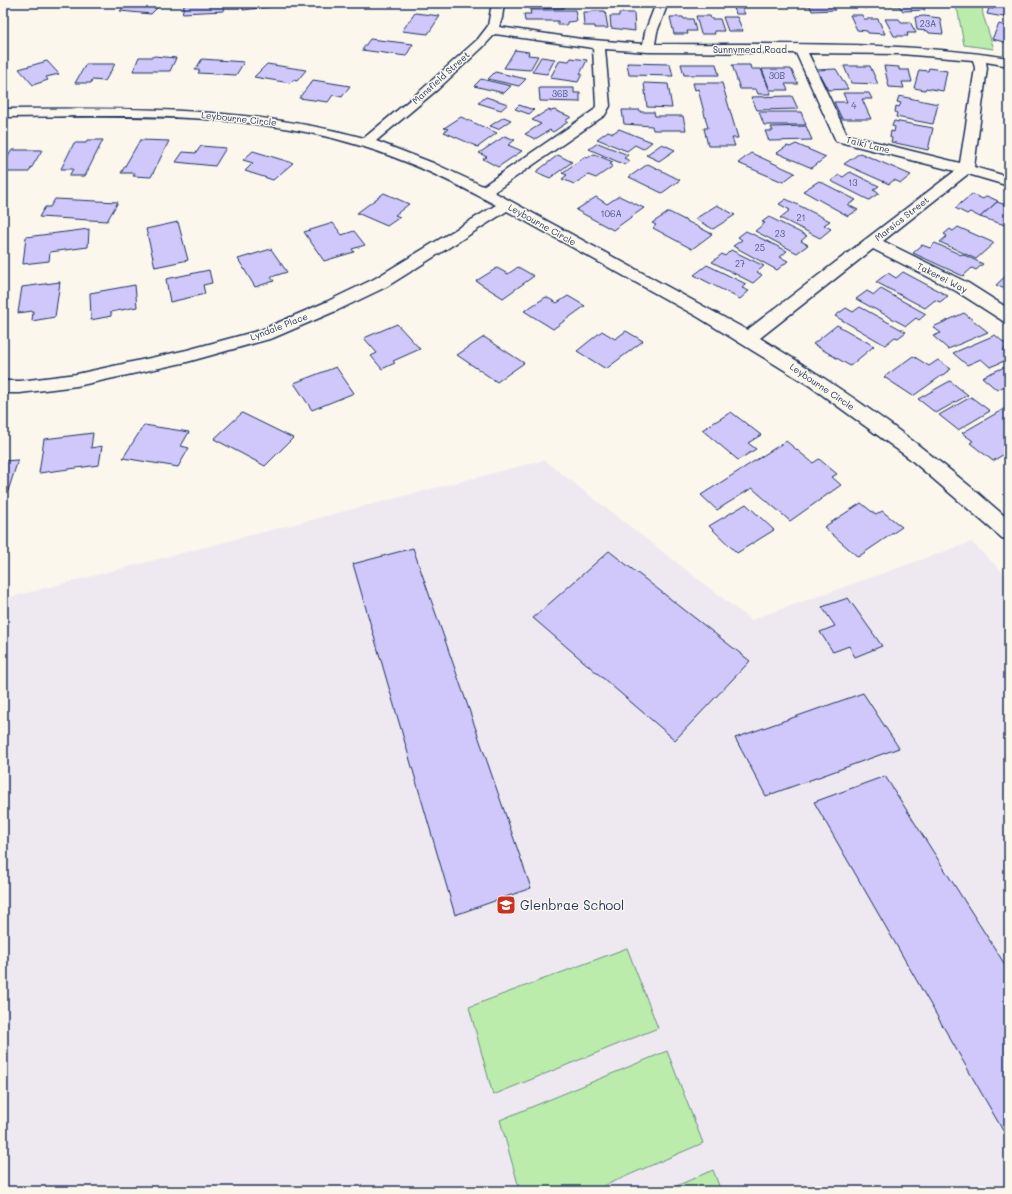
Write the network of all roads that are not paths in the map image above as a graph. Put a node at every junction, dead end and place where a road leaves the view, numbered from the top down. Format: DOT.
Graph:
graph roads {
  1 [pos="498,3"];
  2 [pos="662,3"];
  3 [pos="491,30"];
  4 [pos="599,45"];
  5 [pos="648,48"];
  6 [pos="800,49"];
  7 [pos="978,57"];
  8 [pos="1009,62"];
  9 [pos="3,113"];
  10 [pos="367,142"];
  11 [pos="966,169"];
  12 [pos="1009,182"];
  13 [pos="483,193"];
  14 [pos="507,205"];
  15 [pos="872,242"];
  16 [pos="1009,317"];
  17 [pos="748,338"];
  18 [pos="3,387"];
  19 [pos="1009,532"];
  1 -- 3 [label="street, Mansfield Street"];
  2 -- 5 [label="street"];
  3 -- 4 [label="street, Sunnymead Road"];
  3 -- 10 [label="street, Mansfield Street"];
  4 -- 5 [label="street, Sunnymead Road"];
  4 -- 13 [label="street"];
  5 -- 6 [label="street, Sunnymead Road"];
  6 -- 7 [label="street, Sunnymead Road"];
  6 -- 11 [label="street, Taiki Lane"];
  7 -- 8 [label="street, Sunnymead Road"];
  7 -- 11 [label="street"];
  9 -- 10 [label="street, Leybourne Circle"];
  10 -- 13 [label="street, Leybourne Circle"];
  11 -- 12 [label="street"];
  11 -- 15 [label="street, Marsics Street"];
  13 -- 14 [label="street, Leybourne Circle"];
  14 -- 17 [label="street, Leybourne Circle"];
  14 -- 18 [label="street, Lyndale Place"];
  15 -- 16 [label="street, Takerei Way"];
  15 -- 17 [label="street, Marsics Street"];
  17 -- 19 [label="street, Leybourne Circle"];
}
